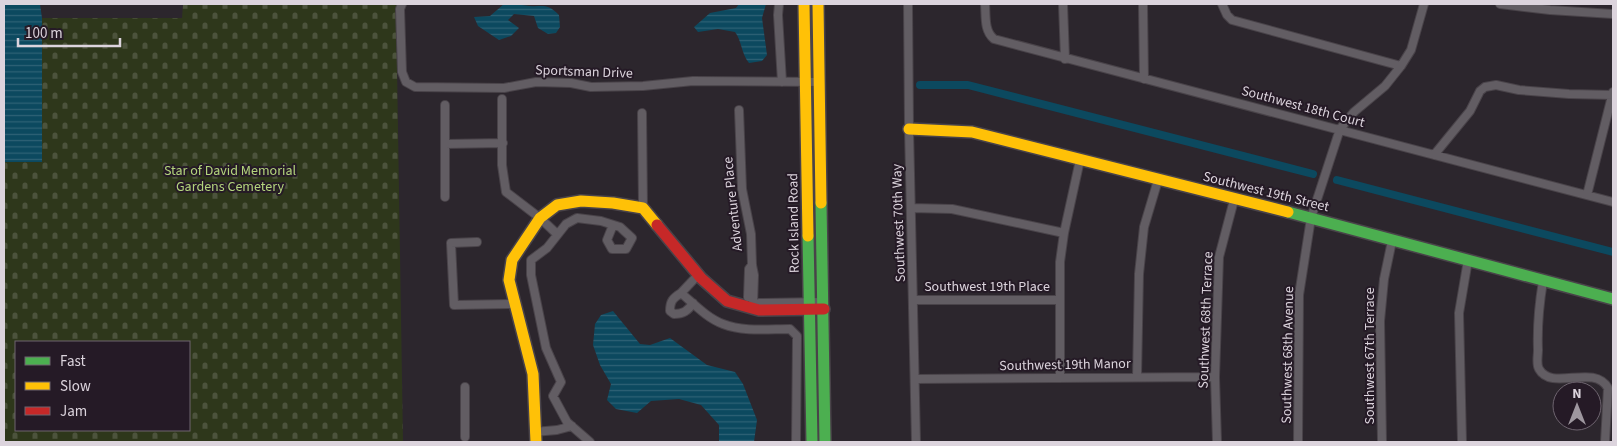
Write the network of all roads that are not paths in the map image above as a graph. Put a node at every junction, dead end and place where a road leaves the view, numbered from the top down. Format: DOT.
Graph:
graph roads {
  1 [pos="402,4"];
  2 [pos="779,4"];
  3 [pos="804,4"];
  4 [pos="818,4"];
  5 [pos="908,4"];
  6 [pos="985,4"];
  7 [pos="1063,4"];
  8 [pos="1143,4"];
  9 [pos="1222,4"];
  10 [pos="1424,4"];
  11 [pos="1500,4"];
  12 [pos="1613,14"];
  13 [pos="1065,59"];
  14 [pos="1401,66"];
  15 [pos="1144,79"];
  16 [pos="782,82"];
  17 [pos="807,82"];
  18 [pos="820,82"];
  19 [pos="1613,93"];
  20 [pos="502,99"];
  21 [pos="445,105"];
  22 [pos="739,110"];
  23 [pos="642,112"];
  24 [pos="909,129"];
  25 [pos="1340,129"];
  26 [pos="503,143"];
  27 [pos="445,144"];
  28 [pos="1434,155"];
  29 [pos="1080,160"];
  30 [pos="1158,180"];
  31 [pos="1587,195"];
  32 [pos="445,197"];
  33 [pos="1234,200"];
  34 [pos="1613,202"];
  35 [pos="643,208"];
  36 [pos="911,208"];
  37 [pos="540,218"];
  38 [pos="1311,218"];
  39 [pos="613,225"];
  40 [pos="1064,233"];
  41 [pos="557,234"];
  42 [pos="1392,241"];
  43 [pos="477,242"];
  44 [pos="1468,260"];
  45 [pos="697,276"];
  46 [pos="1543,281"];
  47 [pos="681,293"];
  48 [pos="1613,299"];
  49 [pos="914,300"];
  50 [pos="1060,300"];
  51 [pos="693,302"];
  52 [pos="514,304"];
  53 [pos="751,306"];
  54 [pos="810,306"];
  55 [pos="824,306"];
  56 [pos="1138,377"];
  57 [pos="1215,377"];
  58 [pos="1060,378"];
  59 [pos="916,379"];
  60 [pos="465,388"];
  61 [pos="572,426"];
  62 [pos="465,437"];
  63 [pos="535,437"];
  64 [pos="590,442"];
  65 [pos="796,442"];
  66 [pos="812,442"];
  67 [pos="825,442"];
  68 [pos="916,442"];
  69 [pos="1217,442"];
  70 [pos="1298,442"];
  71 [pos="1382,442"];
  72 [pos="1462,442"];
  73 [pos="1605,442"];
  1 -- 16 [label="street, Sportsman Drive"];
  2 -- 16 [label="street"];
  3 -- 17 [label="street, Rock Island Road"];
  4 -- 18 [label="street, Rock Island Road"];
  5 -- 24 [label="street, Southwest 70th Way"];
  6 -- 13 [label="street, Southwest 18th Court"];
  7 -- 13 [label="street"];
  8 -- 15 [label="street"];
  9 -- 14 [label="street"];
  10 -- 14 [label="street, Southwest 68th Avenue"];
  11 -- 12 [label="street"];
  13 -- 15 [label="street, Southwest 18th Court"];
  14 -- 25 [label="street, Southwest 68th Avenue"];
  15 -- 25 [label="street, Southwest 18th Court"];
  16 -- 17 [label="street, Sportsman Drive"];
  17 -- 18 [label="street, Sportsman Drive"];
  17 -- 54 [label="street, Rock Island Road"];
  18 -- 55 [label="street, Rock Island Road"];
  19 -- 28 [label="street"];
  19 -- 31 [label="street"];
  20 -- 26 [label="street"];
  21 -- 27 [label="street"];
  22 -- 53 [label="street, Adventure Place"];
  23 -- 35 [label="street"];
  24 -- 29 [label="street, Southwest 19th Street"];
  24 -- 36 [label="street, Southwest 70th Way"];
  25 -- 28 [label="street, Southwest 18th Court"];
  25 -- 38 [label="street, Southwest 68th Avenue"];
  26 -- 27 [label="street"];
  26 -- 37 [label="street"];
  27 -- 32 [label="street"];
  28 -- 31 [label="street, Southwest 18th Court"];
  29 -- 30 [label="street, Southwest 19th Street"];
  29 -- 40 [label="street"];
  30 -- 33 [label="street, Southwest 19th Street"];
  30 -- 56 [label="street"];
  31 -- 34 [label="street, Southwest 18th Court"];
  33 -- 38 [label="street, Southwest 19th Street"];
  33 -- 57 [label="street, Southwest 68th Terrace"];
  35 -- 37 [label="street"];
  35 -- 45 [label="street"];
  36 -- 40 [label="street"];
  36 -- 49 [label="street, Southwest 70th Way"];
  37 -- 41 [label="street"];
  37 -- 52 [label="street"];
  38 -- 42 [label="street, Southwest 19th Street"];
  38 -- 70 [label="street, Southwest 68th Avenue"];
  39 -- 41 [label="street"];
  40 -- 50 [label="street"];
  41 -- 61 [label="street"];
  42 -- 44 [label="street, Southwest 19th Street"];
  42 -- 71 [label="street, Southwest 67th Terrace"];
  43 -- 52 [label="street"];
  44 -- 46 [label="street, Southwest 19th Street"];
  44 -- 72 [label="street"];
  45 -- 47 [label="street"];
  45 -- 53 [label="street"];
  46 -- 48 [label="street, Southwest 19th Street"];
  46 -- 73 [label="street"];
  47 -- 51 [label="street"];
  47 -- 51 [label="street"];
  49 -- 50 [label="street, Southwest 19th Place"];
  49 -- 59 [label="street, Southwest 70th Way"];
  50 -- 58 [label="street"];
  51 -- 65 [label="street"];
  52 -- 63 [label="street"];
  53 -- 54 [label="street"];
  54 -- 55 [label="street"];
  54 -- 66 [label="street, Rock Island Road"];
  55 -- 67 [label="street, Rock Island Road"];
  56 -- 57 [label="street, Southwest 19th Manor"];
  56 -- 58 [label="street, Southwest 19th Manor"];
  57 -- 69 [label="street, Southwest 68th Terrace"];
  58 -- 59 [label="street, Southwest 19th Manor"];
  59 -- 68 [label="street, Southwest 70th Way"];
  60 -- 62 [label="street"];
  61 -- 63 [label="street"];
  61 -- 64 [label="street"];
}
